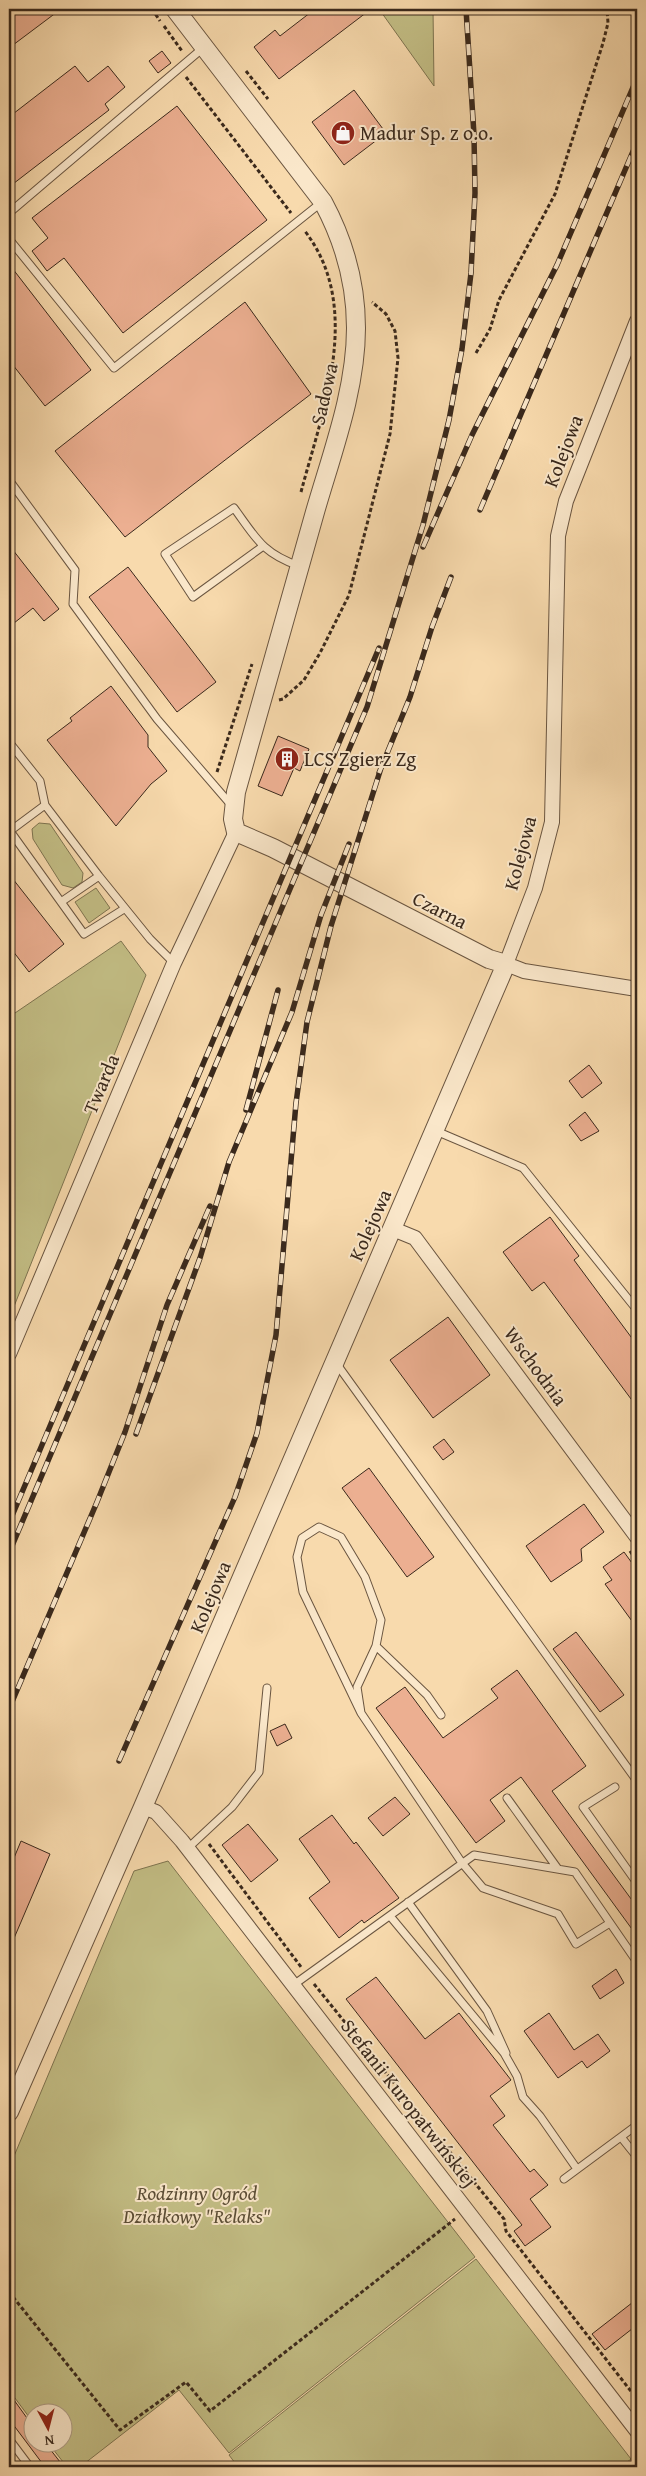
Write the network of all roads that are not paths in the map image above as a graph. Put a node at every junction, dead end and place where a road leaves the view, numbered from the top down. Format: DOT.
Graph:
graph roads {
  1 [pos="175,9"];
  2 [pos="204,47"];
  3 [pos="323,202"];
  4 [pos="9,213"];
  5 [pos="9,239"];
  6 [pos="637,321"];
  7 [pos="632,346"];
  8 [pos="9,480"];
  9 [pos="262,547"];
  10 [pos="300,566"];
  11 [pos="9,742"];
  12 [pos="45,805"];
  13 [pos="234,808"];
  14 [pos="9,831"];
  15 [pos="236,832"];
  16 [pos="99,876"];
  17 [pos="61,902"];
  18 [pos="124,909"];
  19 [pos="174,963"];
  20 [pos="506,964"];
  21 [pos="637,989"];
  22 [pos="434,1130"];
  23 [pos="393,1229"];
  24 [pos="637,1310"];
  25 [pos="9,1354"];
  26 [pos="335,1360"];
  27 [pos="632,1542"];
  28 [pos="376,1646"];
  29 [pos="268,1688"];
  30 [pos="353,1688"];
  31 [pos="441,1714"];
  32 [pos="637,1781"];
  33 [pos="615,1787"];
  34 [pos="507,1798"];
  35 [pos="143,1807"];
  36 [pos="188,1848"];
  37 [pos="462,1863"];
  38 [pos="558,1869"];
  39 [pos="637,1882"];
  40 [pos="408,1902"];
  41 [pos="390,1916"];
  42 [pos="610,1923"];
  43 [pos="637,1962"];
  44 [pos="292,1986"];
  45 [pos="517,2076"];
  46 [pos="9,2112"];
  47 [pos="637,2125"];
  48 [pos="621,2137"];
  49 [pos="637,2157"];
  50 [pos="577,2169"];
  51 [pos="564,2179"];
  52 [pos="637,2430"];
  53 [pos="9,2439"];
  54 [pos="30,2467"];
  1 -- 2 [label="street, Sadowa"];
  2 -- 3 [label="street, Sadowa"];
  2 -- 4 [label="lane"];
  3 -- 5 [label="lane"];
  3 -- 10 [label="street, Sadowa"];
  6 -- 7 [label="street, Kolejowa"];
  7 -- 20 [label="street, Kolejowa"];
  8 -- 13 [label="lane"];
  9 -- 9 [label="lane"];
  9 -- 10 [label="lane"];
  10 -- 13 [label="street, Sadowa"];
  11 -- 12 [label="lane"];
  12 -- 14 [label="lane"];
  12 -- 16 [label="lane"];
  13 -- 15 [label="street, Sadowa"];
  14 -- 17 [label="lane"];
  15 -- 19 [label="street, Twarda"];
  15 -- 20 [label="street, Czarna"];
  16 -- 17 [label="lane"];
  16 -- 18 [label="lane"];
  17 -- 18 [label="lane"];
  18 -- 19 [label="lane"];
  19 -- 25 [label="street, Twarda"];
  20 -- 21 [label="street, Czarna"];
  20 -- 22 [label="street, Kolejowa"];
  22 -- 23 [label="street, Kolejowa"];
  22 -- 24 [label="lane"];
  23 -- 26 [label="street, Kolejowa"];
  23 -- 27 [label="street, Wschodnia"];
  26 -- 32 [label="lane"];
  26 -- 35 [label="street, Kolejowa"];
  28 -- 30 [label="lane"];
  28 -- 30 [label="lane"];
  28 -- 31 [label="lane"];
  29 -- 36 [label="lane"];
  30 -- 37 [label="lane"];
  33 -- 39 [label="lane"];
  34 -- 38 [label="lane"];
  35 -- 36 [label="street, Stefanii Kuropatwińskiej"];
  35 -- 46 [label="street, Kolejowa"];
  36 -- 44 [label="street, Stefanii Kuropatwińskiej"];
  37 -- 38 [label="lane"];
  37 -- 40 [label="lane"];
  37 -- 42 [label="lane"];
  38 -- 42 [label="lane"];
  40 -- 41 [label="lane"];
  40 -- 45 [label="lane"];
  41 -- 44 [label="lane"];
  41 -- 45 [label="lane"];
  42 -- 43 [label="lane"];
  44 -- 52 [label="street, Stefanii Kuropatwińskiej"];
  45 -- 50 [label="lane"];
  47 -- 48 [label="lane"];
  48 -- 49 [label="lane"];
  48 -- 50 [label="lane"];
  50 -- 51 [label="lane"];
  53 -- 54 [label="lane"];
}
